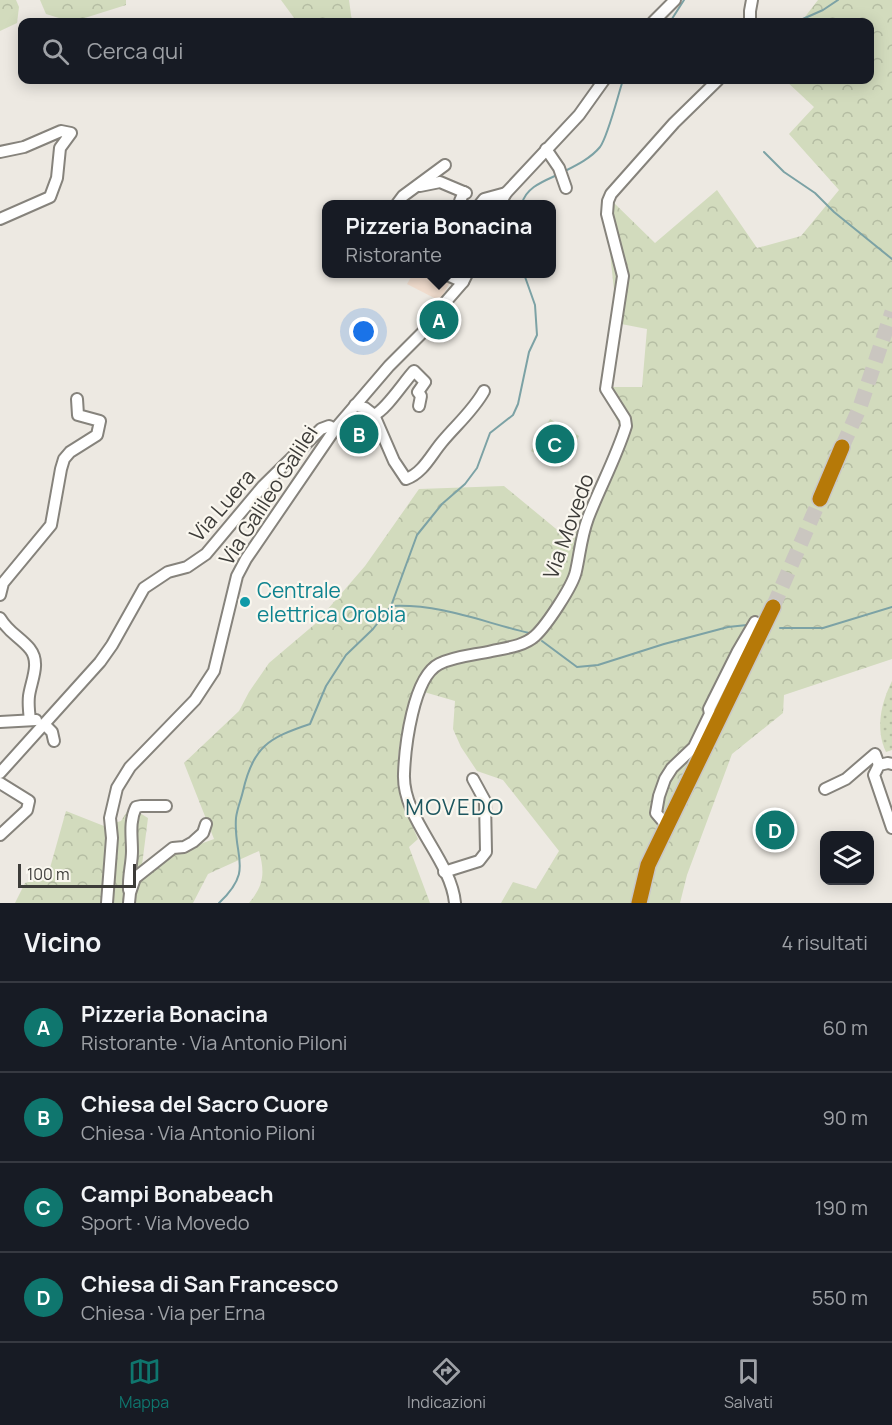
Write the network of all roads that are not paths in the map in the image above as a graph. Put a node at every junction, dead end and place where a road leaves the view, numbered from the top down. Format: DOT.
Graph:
graph roads {
  1 [pos="675,0"];
  2 [pos="752,0"];
  3 [pos="657,18"];
  4 [pos="750,18"];
  5 [pos="601,84"];
  6 [pos="714,84"];
  7 [pos="546,149"];
  8 [pos="0,152"];
  9 [pos="445,165"];
  10 [pos="563,178"];
  11 [pos="414,188"];
  12 [pos="506,193"];
  13 [pos="400,200"];
  14 [pos="461,200"];
  15 [pos="483,200"];
  16 [pos="502,200"];
  17 [pos="0,219"];
  18 [pos="465,278"];
  19 [pos="484,391"];
  20 [pos="77,399"];
  21 [pos="355,405"];
  22 [pos="418,406"];
  23 [pos="374,415"];
  24 [pos="335,429"];
  25 [pos="842,447"];
  26 [pos="819,499"];
  27 [pos="0,596"];
  28 [pos="773,607"];
  29 [pos="0,618"];
  30 [pos="755,622"];
  31 [pos="30,720"];
  32 [pos="46,721"];
  33 [pos="0,722"];
  34 [pos="54,741"];
  35 [pos="892,764"];
  36 [pos="879,765"];
  37 [pos="0,773"];
  38 [pos="473,779"];
  39 [pos="0,783"];
  40 [pos="825,789"];
  41 [pos="166,806"];
  42 [pos="206,824"];
  43 [pos="667,826"];
  44 [pos="892,828"];
  45 [pos="0,835"];
  46 [pos="444,872"];
  47 [pos="129,898"];
  48 [pos="108,903"];
  49 [pos="455,903"];
  50 [pos="639,903"];
  1 -- 3 [label="street"];
  2 -- 4 [label="street"];
  5 -- 7 [label="street"];
  6 -- 46 [label="street, Via Movedo"];
  7 -- 10 [label="street"];
  7 -- 12 [label="street"];
  8 -- 17 [label="street"];
  9 -- 11 [label="street"];
  11 -- 13 [label="street"];
  11 -- 14 [label="street"];
  12 -- 15 [label="street"];
  12 -- 16 [label="street"];
  18 -- 21 [label="street, Via Galileo Galilei"];
  19 -- 23 [label="street"];
  20 -- 27 [label="street"];
  21 -- 23 [label="street"];
  21 -- 24 [label="street, Via Galileo Galilei"];
  22 -- 23 [label="street"];
  24 -- 32 [label="street, Via Luera"];
  24 -- 48 [label="street, Via Galileo Galilei"];
  25 -- 26 [label="highway"];
  28 -- 43 [label="highway"];
  29 -- 31 [label="street"];
  30 -- 43 [label="street"];
  31 -- 32 [label="street"];
  31 -- 33 [label="street"];
  32 -- 34 [label="street"];
  32 -- 37 [label="street, Via Luera"];
  35 -- 36 [label="street"];
  36 -- 40 [label="street"];
  36 -- 44 [label="street"];
  38 -- 46 [label="street"];
  39 -- 45 [label="street"];
  41 -- 47 [label="street"];
  42 -- 47 [label="street"];
  43 -- 50 [label="highway"];
  46 -- 49 [label="street, Via Movedo"];
}
